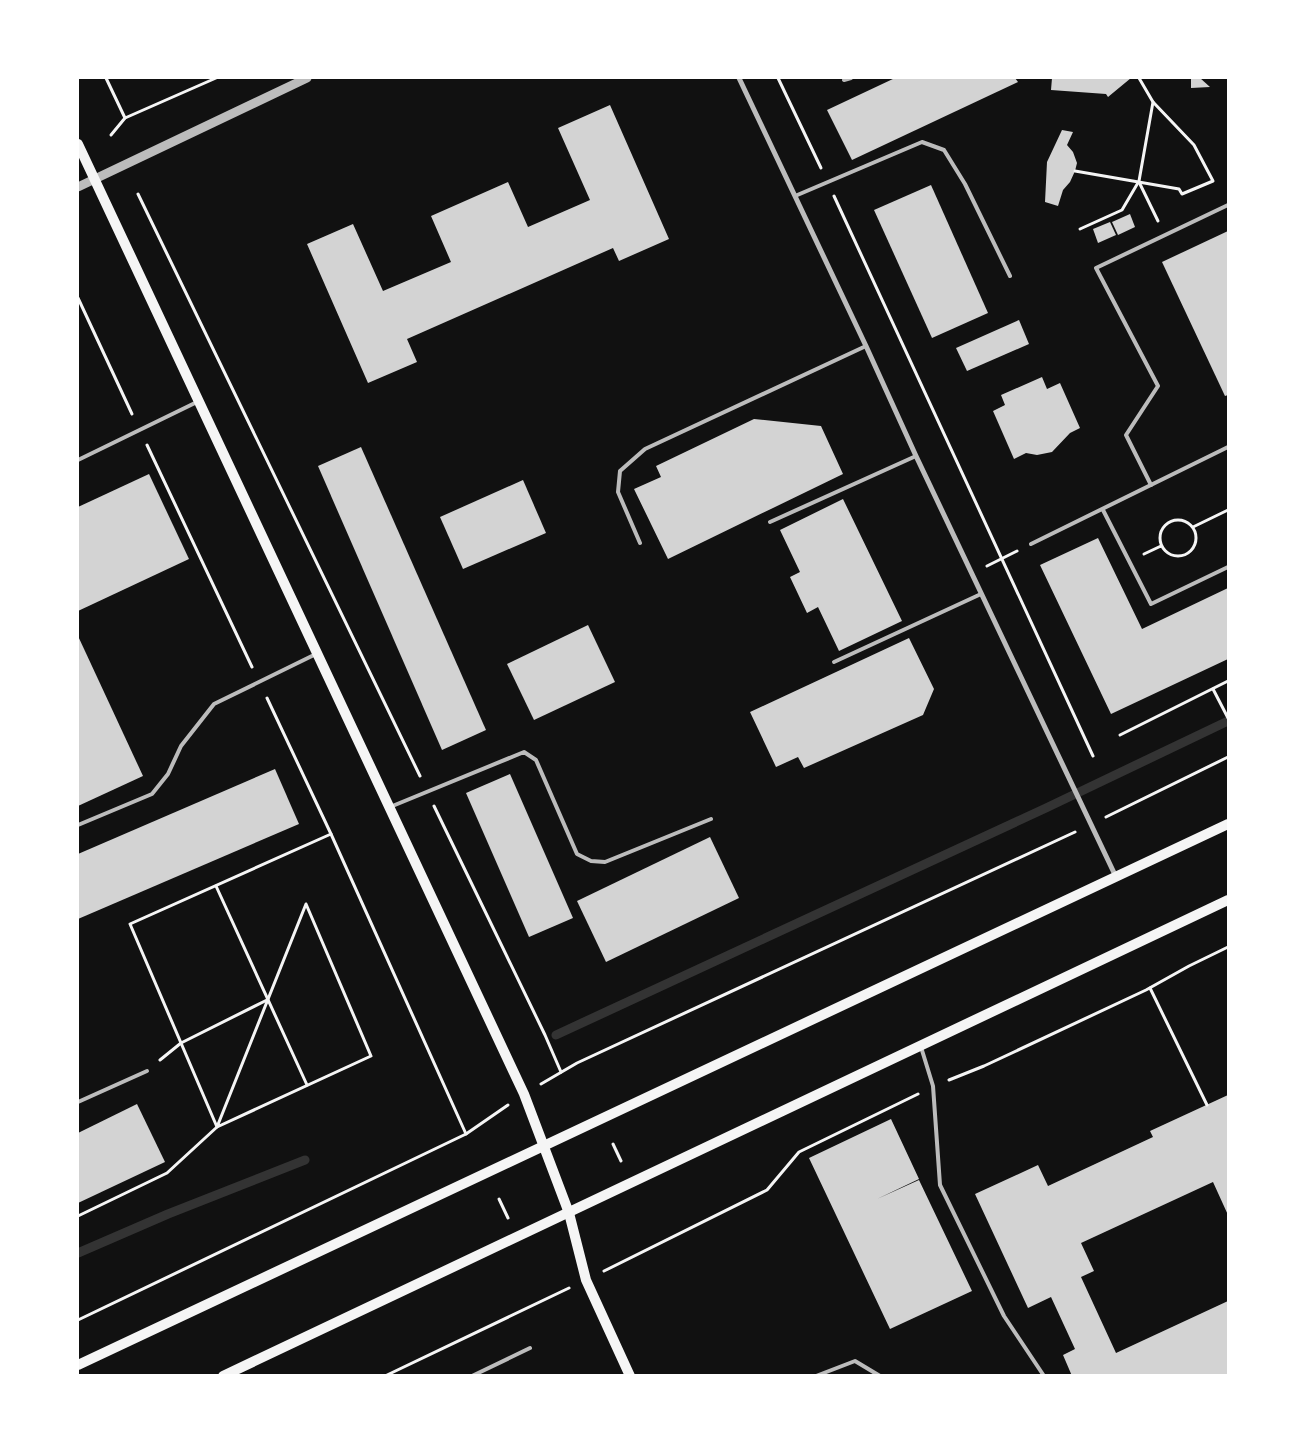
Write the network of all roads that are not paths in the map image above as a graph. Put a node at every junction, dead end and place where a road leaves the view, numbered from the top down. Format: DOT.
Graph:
graph roads {
  1 [pos="307,78"];
  2 [pos="739,78"];
  3 [pos="851,78"];
  4 [pos="844,80"];
  5 [pos="78,144"];
  6 [pos="94,178"];
  7 [pos="78,187"];
  8 [pos="795,196"];
  9 [pos="1228,205"];
  10 [pos="1010,276"];
  11 [pos="866,346"];
  12 [pos="199,400"];
  13 [pos="1228,448"];
  14 [pos="916,456"];
  15 [pos="78,460"];
  16 [pos="1151,485"];
  17 [pos="1103,510"];
  18 [pos="770,522"];
  19 [pos="640,543"];
  20 [pos="1031,544"];
  21 [pos="1228,567"];
  22 [pos="982,594"];
  23 [pos="318,653"];
  24 [pos="834,662"];
  25 [pos="390,807"];
  26 [pos="711,819"];
  27 [pos="1228,824"];
  28 [pos="78,826"];
  29 [pos="1116,878"];
  30 [pos="1228,900"];
  31 [pos="920,1045"];
  32 [pos="147,1071"];
  33 [pos="78,1102"];
  34 [pos="543,1146"];
  35 [pos="569,1213"];
  36 [pos="530,1348"];
  37 [pos="78,1365"];
  38 [pos="223,1376"];
  39 [pos="472,1376"];
  40 [pos="630,1376"];
  41 [pos="816,1376"];
  42 [pos="880,1376"];
  43 [pos="1044,1376"];
  1 -- 6 [label="street"];
  2 -- 8 [label="street"];
  3 -- 4 [label="lane"];
  5 -- 6 [label="main road"];
  6 -- 7 [label="street"];
  6 -- 12 [label="main road"];
  8 -- 10 [label="lane"];
  8 -- 11 [label="street"];
  9 -- 16 [label="lane"];
  11 -- 14 [label="street"];
  11 -- 19 [label="lane"];
  12 -- 15 [label="lane"];
  12 -- 23 [label="main road"];
  13 -- 16 [label="lane"];
  14 -- 18 [label="lane"];
  14 -- 22 [label="street"];
  16 -- 17 [label="lane"];
  17 -- 20 [label="lane"];
  17 -- 21 [label="lane"];
  22 -- 24 [label="lane"];
  22 -- 29 [label="street"];
  23 -- 25 [label="main road"];
  23 -- 28 [label="lane"];
  25 -- 26 [label="lane"];
  25 -- 34 [label="main road"];
  27 -- 29 [label="main road"];
  29 -- 34 [label="main road"];
  30 -- 31 [label="main road"];
  31 -- 35 [label="main road"];
  31 -- 43 [label="lane"];
  32 -- 33 [label="lane"];
  34 -- 35 [label="main road"];
  34 -- 37 [label="main road"];
  35 -- 38 [label="main road"];
  35 -- 40 [label="main road"];
  36 -- 39 [label="lane"];
  41 -- 42 [label="lane"];
}
